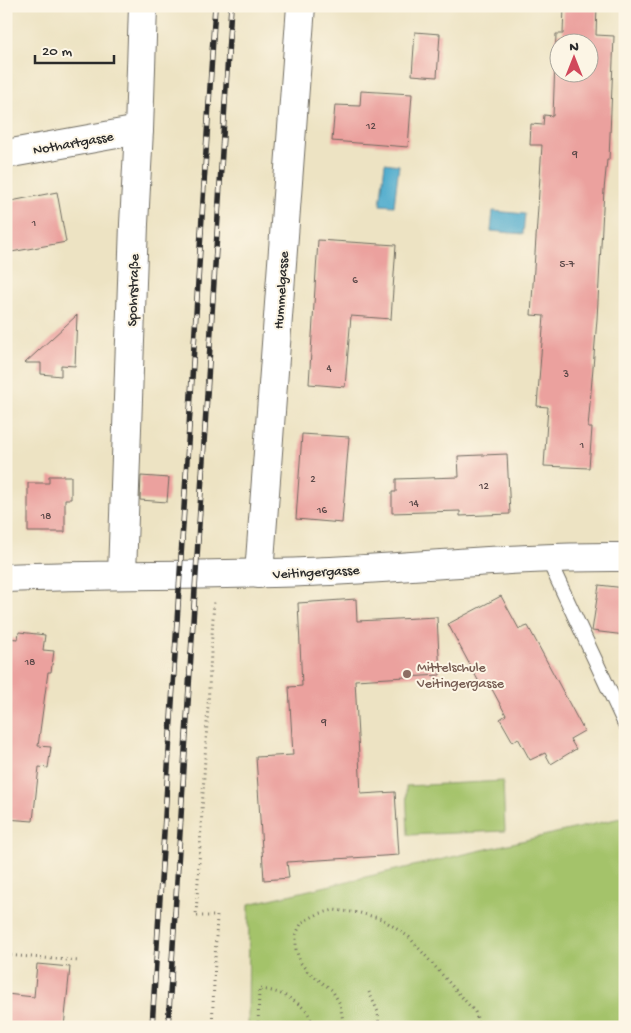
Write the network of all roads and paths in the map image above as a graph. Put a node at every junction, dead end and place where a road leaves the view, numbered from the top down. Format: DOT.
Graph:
graph roads {
  1 [pos="143,6"];
  2 [pos="301,6"];
  3 [pos="140,130"];
  4 [pos="6,154"];
  5 [pos="547,557"];
  6 [pos="625,557"];
  7 [pos="122,574"];
  8 [pos="216,574"];
  9 [pos="259,574"];
  10 [pos="6,578"];
  11 [pos="625,724"];
  12 [pos="6,954"];
  13 [pos="80,961"];
  14 [pos="369,992"];
  15 [pos="212,1027"];
  16 [pos="258,1027"];
  17 [pos="314,1027"];
  18 [pos="344,1027"];
  19 [pos="379,1027"];
  20 [pos="480,1027"];
  1 -- 3 [label="street, Spohrstraße"];
  2 -- 9 [label="street, Hummelgasse"];
  3 -- 4 [label="street, Nothartgasse"];
  3 -- 7 [label="street, Spohrstraße"];
  5 -- 6 [label="street, Veitingergasse"];
  5 -- 9 [label="street, Veitingergasse"];
  5 -- 11 [label="lane"];
  7 -- 8 [label="street, Veitingergasse"];
  7 -- 10 [label="street, Veitingergasse"];
  8 -- 9 [label="street, Veitingergasse"];
  8 -- 15 [label="path"];
  12 -- 13 [label="path"];
  14 -- 19 [label="path"];
  16 -- 17 [label="path"];
  18 -- 20 [label="path"];
}
